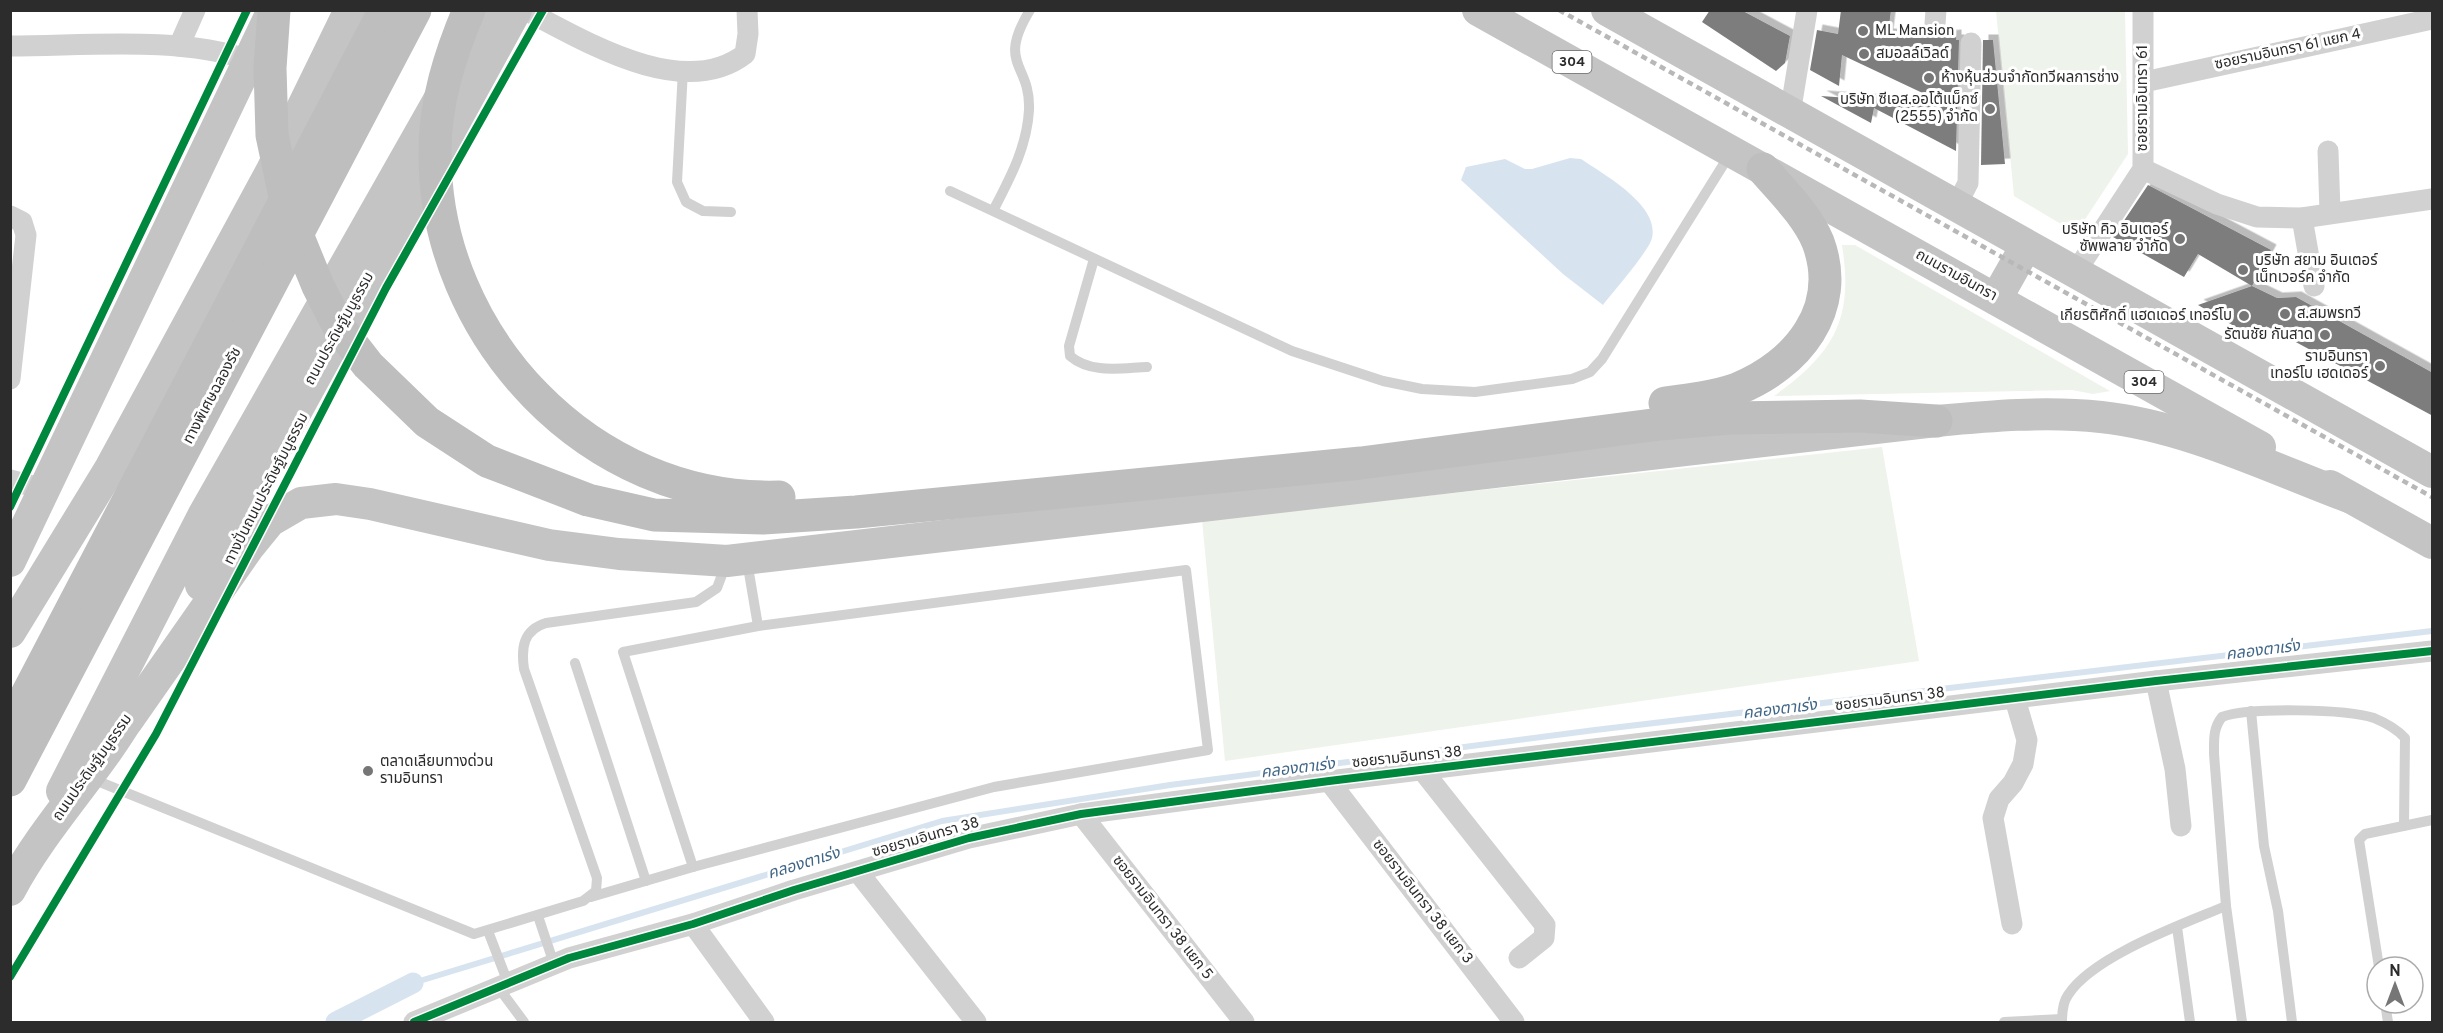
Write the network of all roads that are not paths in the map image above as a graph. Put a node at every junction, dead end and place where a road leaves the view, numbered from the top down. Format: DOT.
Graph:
graph roads {
  1 [pos="195,10"];
  2 [pos="274,10"];
  3 [pos="350,10"];
  4 [pos="385,10"];
  5 [pos="415,10"];
  6 [pos="469,10"];
  7 [pos="490,10"];
  8 [pos="516,10"];
  9 [pos="525,10"];
  10 [pos="747,10"];
  11 [pos="1030,10"];
  12 [pos="1478,10"];
  13 [pos="1607,10"];
  14 [pos="1807,10"];
  15 [pos="2143,10"];
  16 [pos="2433,19"];
  17 [pos="1971,43"];
  18 [pos="10,46"];
  19 [pos="180,46"];
  20 [pos="249,60"];
  21 [pos="683,69"];
  22 [pos="2144,82"];
  23 [pos="1790,114"];
  24 [pos="1732,151"];
  25 [pos="2328,151"];
  26 [pos="1763,169"];
  27 [pos="2143,169"];
  28 [pos="950,190"];
  29 [pos="2433,199"];
  30 [pos="1956,206"];
  31 [pos="994,209"];
  32 [pos="731,212"];
  33 [pos="2330,212"];
  34 [pos="10,216"];
  35 [pos="2302,218"];
  36 [pos="2026,246"];
  37 [pos="1094,259"];
  38 [pos="2075,273"];
  39 [pos="2314,286"];
  40 [pos="1996,299"];
  41 [pos="1147,367"];
  42 [pos="10,379"];
  43 [pos="1936,421"];
  44 [pos="2433,472"];
  45 [pos="1368,474"];
  46 [pos="10,480"];
  47 [pos="43,489"];
  48 [pos="2349,497"];
  49 [pos="2433,543"];
  50 [pos="737,560"];
  51 [pos="10,561"];
  52 [pos="758,626"];
  53 [pos="10,632"];
  54 [pos="2433,651"];
  55 [pos="575,663"];
  56 [pos="2156,681"];
  57 [pos="2015,699"];
  58 [pos="2251,711"];
  59 [pos="128,721"];
  60 [pos="10,727"];
  61 [pos="1423,771"];
  62 [pos="90,777"];
  63 [pos="10,780"];
  64 [pos="1329,781"];
  65 [pos="1081,814"];
  66 [pos="2433,820"];
  67 [pos="2181,826"];
  68 [pos="2404,826"];
  69 [pos="693,867"];
  70 [pos="858,872"];
  71 [pos="17,879"];
  72 [pos="646,881"];
  73 [pos="591,897"];
  74 [pos="2226,906"];
  75 [pos="538,916"];
  76 [pos="693,924"];
  77 [pos="2012,924"];
  78 [pos="2177,927"];
  79 [pos="488,931"];
  80 [pos="2377,955"];
  81 [pos="551,957"];
  82 [pos="1520,958"];
  83 [pos="502,979"];
  84 [pos="2062,1021"];
  85 [pos="414,1023"];
  86 [pos="524,1023"];
  87 [pos="764,1023"];
  88 [pos="976,1023"];
  89 [pos="1244,1023"];
  90 [pos="1514,1023"];
  91 [pos="2004,1023"];
  92 [pos="2190,1023"];
  93 [pos="2242,1023"];
  94 [pos="2292,1023"];
  1 -- 19 [label="street"];
  2 -- 20 [label="main road"];
  2 -- 45 [label="highway"];
  3 -- 53 [label="main road"];
  4 -- 60 [label="highway, ทางพิเศษฉลองรัช"];
  5 -- 63 [label="highway, ทางพิเศษฉลองรัช"];
  6 -- 26 [label="highway"];
  7 -- 71 [label="main road"];
  8 -- 59 [label="main road, ถนนประดิษฐ์มนูธรรม"];
  9 -- 21 [label="street"];
  10 -- 21 [label="street"];
  11 -- 31 [label="lane"];
  12 -- 24 [label="main road, ถนนรามอินทรา / 304"];
  13 -- 23 [label="main road"];
  14 -- 23 [label="street"];
  15 -- 22 [label="street, ซอยรามอินทรา 61"];
  16 -- 22 [label="street, ซอยรามอินทรา 61 แยก 4"];
  17 -- 30 [label="street"];
  18 -- 19 [label="street"];
  19 -- 20 [label="street"];
  20 -- 47 [label="main road"];
  21 -- 32 [label="lane"];
  22 -- 27 [label="street, ซอยรามอินทรา 61"];
  23 -- 30 [label="main road"];
  24 -- 26 [label="main road, ถนนรามอินทรา / 304"];
  24 -- 37 [label="lane"];
  25 -- 33 [label="street"];
  26 -- 40 [label="main road, ถนนรามอินทรา / 304"];
  27 -- 35 [label="street"];
  27 -- 38 [label="street, ซอยรามอินทรา 61"];
  28 -- 31 [label="lane"];
  29 -- 33 [label="street"];
  30 -- 36 [label="main road"];
  31 -- 37 [label="lane"];
  33 -- 35 [label="street"];
  34 -- 42 [label="street"];
  35 -- 39 [label="street"];
  36 -- 38 [label="main road"];
  36 -- 40 [label="main road"];
  37 -- 41 [label="lane"];
  38 -- 44 [label="main road"];
  40 -- 48 [label="main road, ถนนรามอินทรา / 304"];
  43 -- 45 [label="highway"];
  43 -- 48 [label="main road"];
  45 -- 50 [label="main road"];
  46 -- 47 [label="street"];
  47 -- 51 [label="main road"];
  48 -- 49 [label="main road, ถนนรามอินทรา / 304"];
  50 -- 52 [label="lane"];
  50 -- 59 [label="main road"];
  50 -- 73 [label="lane"];
  52 -- 69 [label="lane"];
  52 -- 69 [label="lane"];
  54 -- 56 [label="street, ซอยรามอินทรา 38"];
  55 -- 72 [label="lane"];
  56 -- 57 [label="street, ซอยรามอินทรา 38"];
  56 -- 67 [label="street"];
  57 -- 61 [label="street, ซอยรามอินทรา 38"];
  57 -- 77 [label="street"];
  58 -- 68 [label="lane"];
  58 -- 74 [label="lane"];
  58 -- 94 [label="lane"];
  59 -- 62 [label="main road, ถนนประดิษฐ์มนูธรรม"];
  61 -- 64 [label="street, ซอยรามอินทรา 38"];
  61 -- 82 [label="street"];
  62 -- 71 [label="main road, ถนนประดิษฐ์มนูธรรม"];
  62 -- 79 [label="lane"];
  64 -- 65 [label="street, ซอยรามอินทรา 38"];
  64 -- 90 [label="street, ซอยรามอินทรา 38 แยก 3"];
  65 -- 70 [label="street, ซอยรามอินทรา 38"];
  65 -- 89 [label="street, ซอยรามอินทรา 38 แยก 5"];
  66 -- 68 [label="lane"];
  68 -- 80 [label="lane"];
  69 -- 72 [label="lane"];
  70 -- 76 [label="street, ซอยรามอินทรา 38"];
  70 -- 88 [label="street"];
  72 -- 73 [label="lane"];
  73 -- 75 [label="lane"];
  74 -- 78 [label="lane"];
  74 -- 93 [label="lane"];
  75 -- 79 [label="lane"];
  75 -- 81 [label="lane"];
  76 -- 81 [label="street, ซอยรามอินทรา 38"];
  76 -- 87 [label="street"];
  78 -- 84 [label="lane"];
  78 -- 92 [label="lane"];
  79 -- 83 [label="lane"];
  81 -- 83 [label="street, ซอยรามอินทรา 38"];
  83 -- 85 [label="street, ซอยรามอินทรา 38"];
  83 -- 86 [label="lane"];
  84 -- 91 [label="lane"];
}
